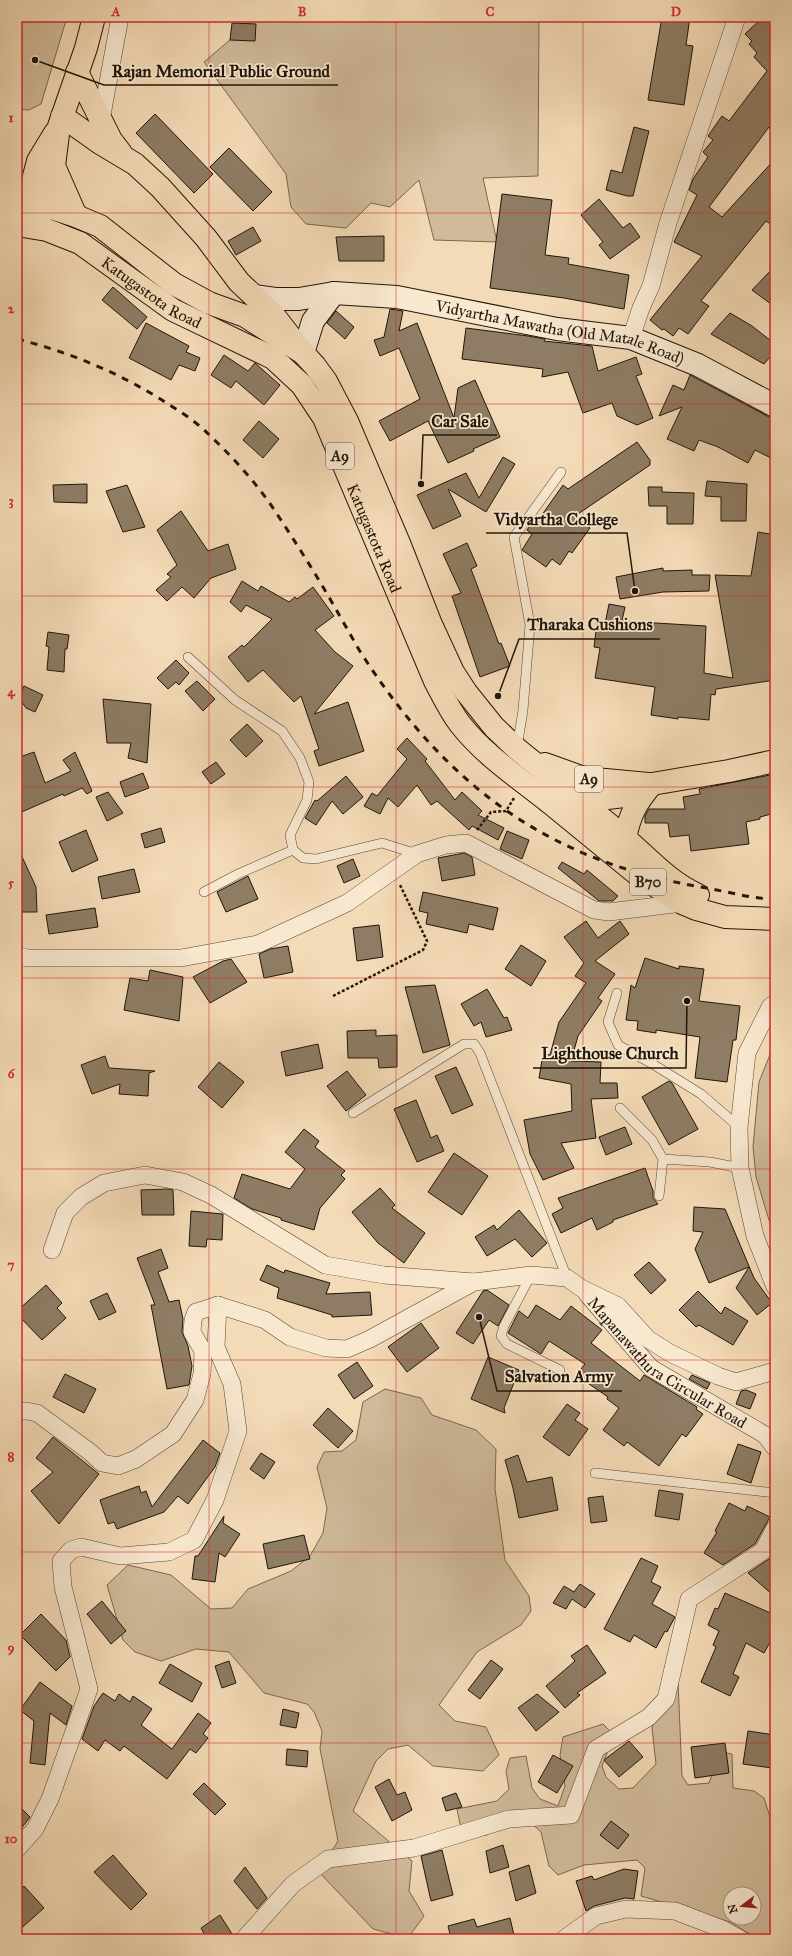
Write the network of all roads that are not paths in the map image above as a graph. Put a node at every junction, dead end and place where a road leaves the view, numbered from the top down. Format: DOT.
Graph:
graph roads {
  1 [pos="94,17"];
  2 [pos="120,17"];
  3 [pos="737,17"];
  4 [pos="77,72"];
  5 [pos="102,120"];
  6 [pos="61,121"];
  7 [pos="124,157"];
  8 [pos="46,164"];
  9 [pos="17,173"];
  10 [pos="28,204"];
  11 [pos="76,216"];
  12 [pos="25,226"];
  13 [pos="334,293"];
  14 [pos="254,296"];
  15 [pos="631,338"];
  16 [pos="303,354"];
  17 [pos="775,406"];
  18 [pos="561,472"];
  19 [pos="188,657"];
  20 [pos="523,754"];
  21 [pos="775,761"];
  22 [pos="652,784"];
  23 [pos="580,800"];
  24 [pos="549,802"];
  25 [pos="625,838"];
  26 [pos="293,850"];
  27 [pos="417,854"];
  28 [pos="204,892"];
  29 [pos="682,903"];
  30 [pos="771,919"];
  31 [pos="17,955"];
  32 [pos="617,993"];
  33 [pos="775,1003"];
  34 [pos="620,1108"];
  35 [pos="353,1113"];
  36 [pos="739,1127"];
  37 [pos="663,1159"];
  38 [pos="740,1168"];
  39 [pos="659,1196"];
  40 [pos="52,1250"];
  41 [pos="531,1275"];
  42 [pos="567,1278"];
  43 [pos="474,1282"];
  44 [pos="775,1287"];
  45 [pos="581,1288"];
  46 [pos="218,1305"];
  47 [pos="560,1370"];
  48 [pos="775,1371"];
  49 [pos="17,1411"];
  50 [pos="775,1448"];
  51 [pos="595,1473"];
  52 [pos="775,1493"];
  53 [pos="775,1528"];
  54 [pos="17,1849"];
  55 [pos="244,1939"];
  56 [pos="564,1939"];
  57 [pos="740,1939"];
  1 -- 4 [label="main road"];
  2 -- 5 [label="street"];
  3 -- 15 [label="street"];
  4 -- 5 [label="main road"];
  4 -- 6 [label="main road"];
  5 -- 7 [label="main road"];
  6 -- 7 [label="main road"];
  6 -- 8 [label="main road"];
  7 -- 14 [label="main road"];
  8 -- 9 [label="main road"];
  8 -- 10 [label="main road"];
  8 -- 11 [label="main road"];
  10 -- 11 [label="main road, Katugastota Road / A9"];
  10 -- 12 [label="main road"];
  11 -- 16 [label="main road, Katugastota Road / A9"];
  12 -- 24 [label="main road, Katugastota Road / A9"];
  13 -- 14 [label="street, Vidyartha Mawatha (Old Matale Road)"];
  13 -- 15 [label="street, Vidyartha Mawatha (Old Matale Road)"];
  13 -- 16 [label="street"];
  14 -- 16 [label="main road"];
  15 -- 17 [label="street, Vidyartha Mawatha (Old Matale Road)"];
  16 -- 20 [label="main road, Katugastota Road / A9"];
  18 -- 20 [label="lane"];
  19 -- 26 [label="lane"];
  20 -- 22 [label="main road, Katugastota Road / A9"];
  20 -- 23 [label="main road"];
  21 -- 22 [label="main road, Katugastota Road / A9"];
  22 -- 23 [label="main road, Katugastota Road / A9"];
  22 -- 25 [label="main road"];
  23 -- 24 [label="main road, Katugastota Road / A9"];
  23 -- 25 [label="main road, B70"];
  24 -- 29 [label="main road, B70"];
  25 -- 30 [label="main road, B70"];
  26 -- 27 [label="lane"];
  26 -- 28 [label="lane"];
  27 -- 29 [label="street"];
  27 -- 31 [label="street"];
  29 -- 30 [label="main road, B70"];
  32 -- 36 [label="lane"];
  33 -- 36 [label="street"];
  34 -- 37 [label="lane"];
  35 -- 42 [label="lane"];
  36 -- 38 [label="street"];
  37 -- 38 [label="lane"];
  37 -- 39 [label="lane"];
  38 -- 44 [label="street"];
  40 -- 43 [label="street"];
  41 -- 42 [label="street"];
  41 -- 43 [label="street"];
  41 -- 47 [label="lane"];
  42 -- 45 [label="street"];
  43 -- 46 [label="street"];
  45 -- 48 [label="street"];
  45 -- 50 [label="street, Mapanawathura Circular Road"];
  46 -- 49 [label="street"];
  46 -- 54 [label="street"];
  51 -- 52 [label="lane"];
  53 -- 55 [label="street"];
  56 -- 57 [label="street"];
}
